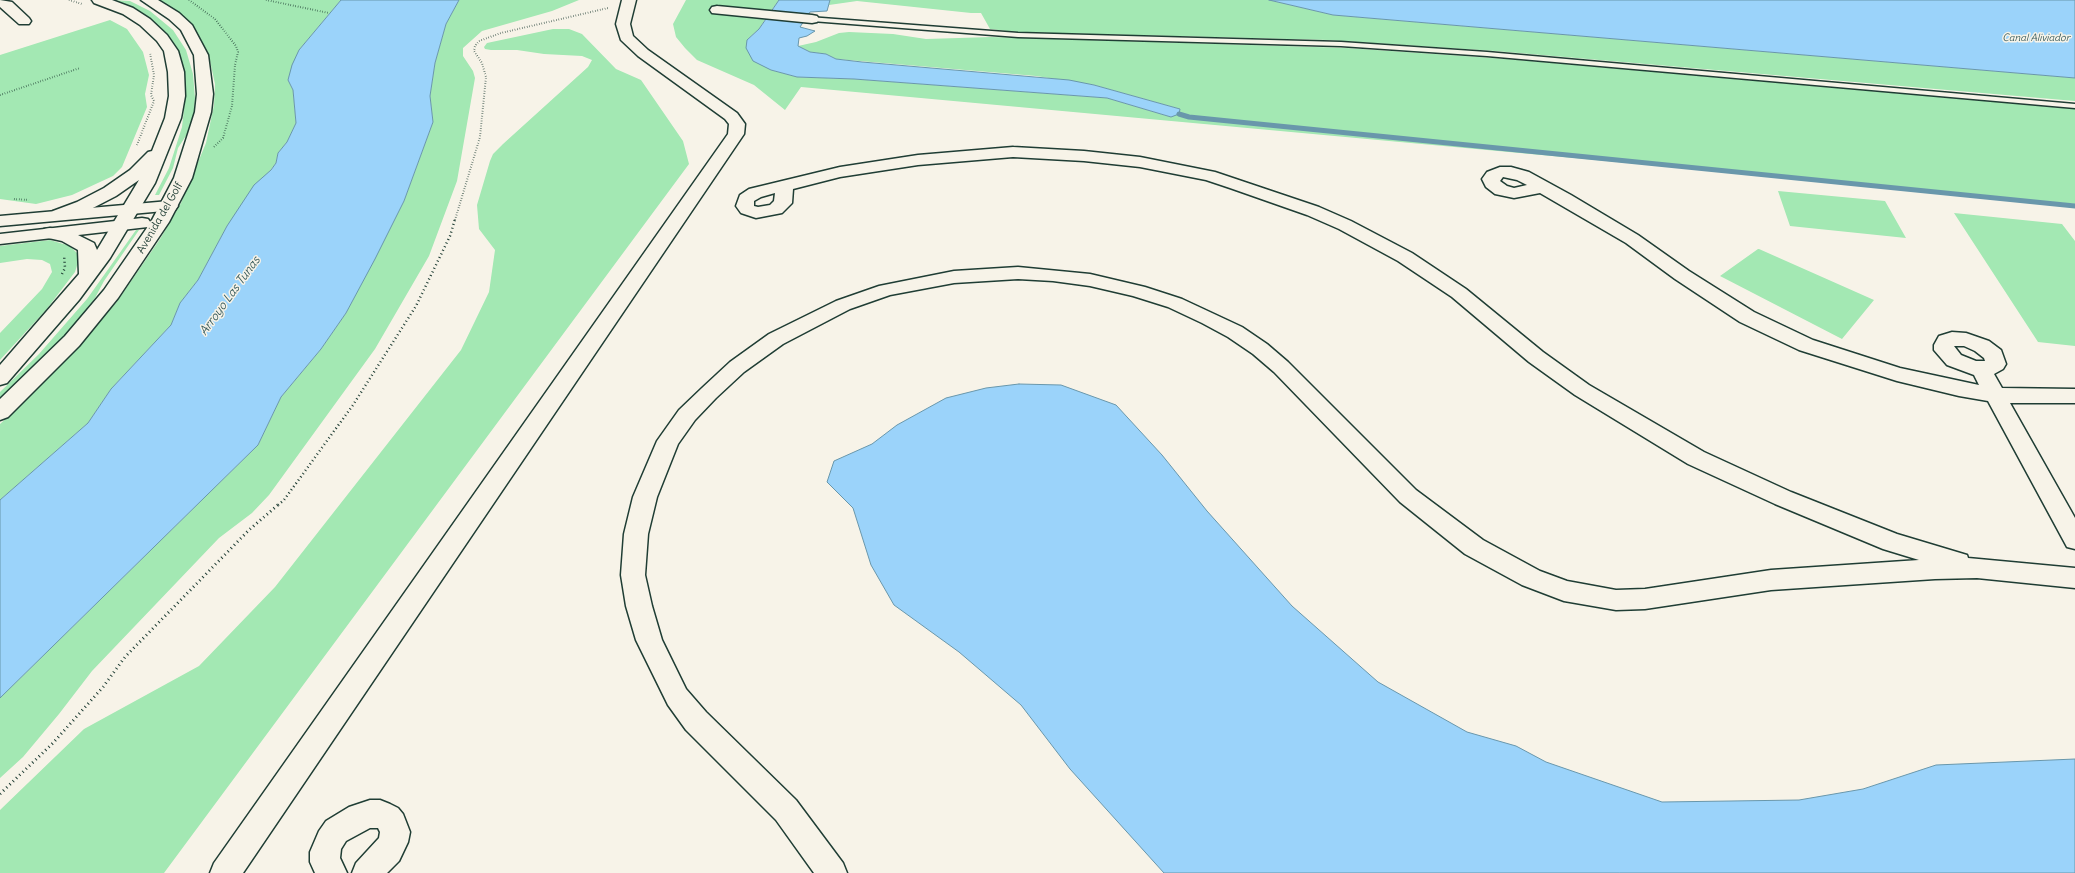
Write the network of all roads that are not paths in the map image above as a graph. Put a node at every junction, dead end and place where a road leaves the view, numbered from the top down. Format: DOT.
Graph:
graph roads {
  1 [pos="148,0"];
  2 [pos="0,2"];
  3 [pos="93,2"];
  4 [pos="628,2"];
  5 [pos="717,10"];
  6 [pos="812,19"];
  7 [pos="24,20"];
  8 [pos="2075,106"];
  9 [pos="162,148"];
  10 [pos="784,187"];
  11 [pos="1542,187"];
  12 [pos="168,206"];
  13 [pos="132,209"];
  14 [pos="59,215"];
  15 [pos="0,221"];
  16 [pos="160,222"];
  17 [pos="122,225"];
  18 [pos="50,233"];
  19 [pos="0,239"];
  20 [pos="88,274"];
  21 [pos="1980,369"];
  22 [pos="0,378"];
  23 [pos="1996,395"];
  24 [pos="2075,396"];
  25 [pos="0,412"];
  26 [pos="2075,540"];
  27 [pos="1977,568"];
  28 [pos="2075,578"];
  29 [pos="225,873"];
  30 [pos="332,873"];
  31 [pos="367,873"];
  32 [pos="832,873"];
  1 -- 12 [label="street, Avenida del Golf"];
  2 -- 7 [label="street"];
  3 -- 9 [label="street"];
  4 -- 29 [label="street"];
  5 -- 6 [label="street"];
  6 -- 8 [label="lane"];
  9 -- 13 [label="street"];
  9 -- 14 [label="street"];
  10 -- 27 [label="street"];
  11 -- 23 [label="street"];
  12 -- 13 [label="street"];
  12 -- 16 [label="street, Avenida del Golf"];
  13 -- 14 [label="street"];
  13 -- 17 [label="street"];
  14 -- 15 [label="street"];
  16 -- 17 [label="street"];
  16 -- 25 [label="street, Avenida del Golf"];
  17 -- 18 [label="street"];
  17 -- 20 [label="street"];
  18 -- 19 [label="street"];
  18 -- 20 [label="street"];
  20 -- 22 [label="street"];
  21 -- 23 [label="street"];
  23 -- 24 [label="street"];
  23 -- 26 [label="street"];
  27 -- 28 [label="street"];
  27 -- 32 [label="street"];
  30 -- 31 [label="street"];
}
